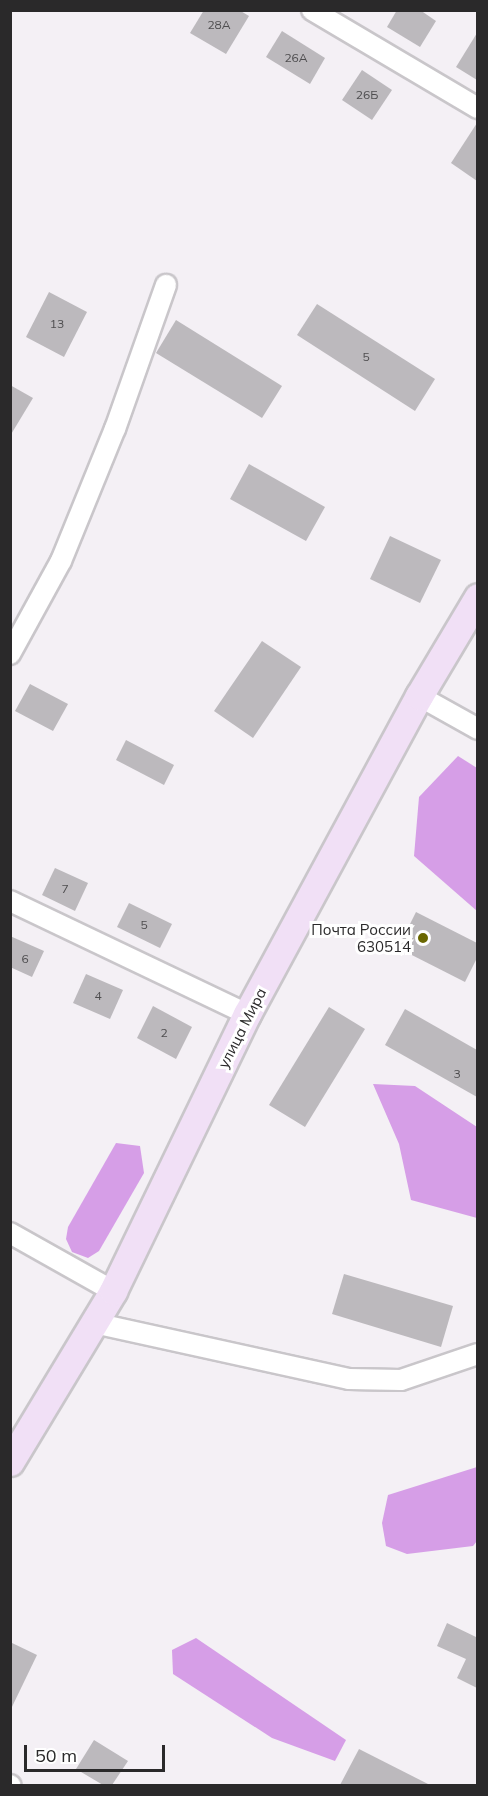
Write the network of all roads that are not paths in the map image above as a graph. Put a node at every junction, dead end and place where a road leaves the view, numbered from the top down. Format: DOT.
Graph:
graph roads {
  1 [pos="312,10"];
  2 [pos="477,108"];
  3 [pos="166,285"];
  4 [pos="477,597"];
  5 [pos="10,654"];
  6 [pos="418,696"];
  7 [pos="477,729"];
  8 [pos="10,902"];
  9 [pos="247,1014"];
  10 [pos="10,1233"];
  11 [pos="113,1291"];
  12 [pos="94,1323"];
  13 [pos="477,1354"];
  14 [pos="10,1462"];
  1 -- 2 [label="street"];
  3 -- 5 [label="street"];
  4 -- 6 [label="street, улица Мира"];
  6 -- 7 [label="street"];
  6 -- 9 [label="street, улица Мира"];
  8 -- 9 [label="street"];
  9 -- 11 [label="street, улица Мира"];
  10 -- 11 [label="street"];
  11 -- 12 [label="street, улица Мира"];
  12 -- 13 [label="street"];
  12 -- 14 [label="street, улица Мира"];
}
